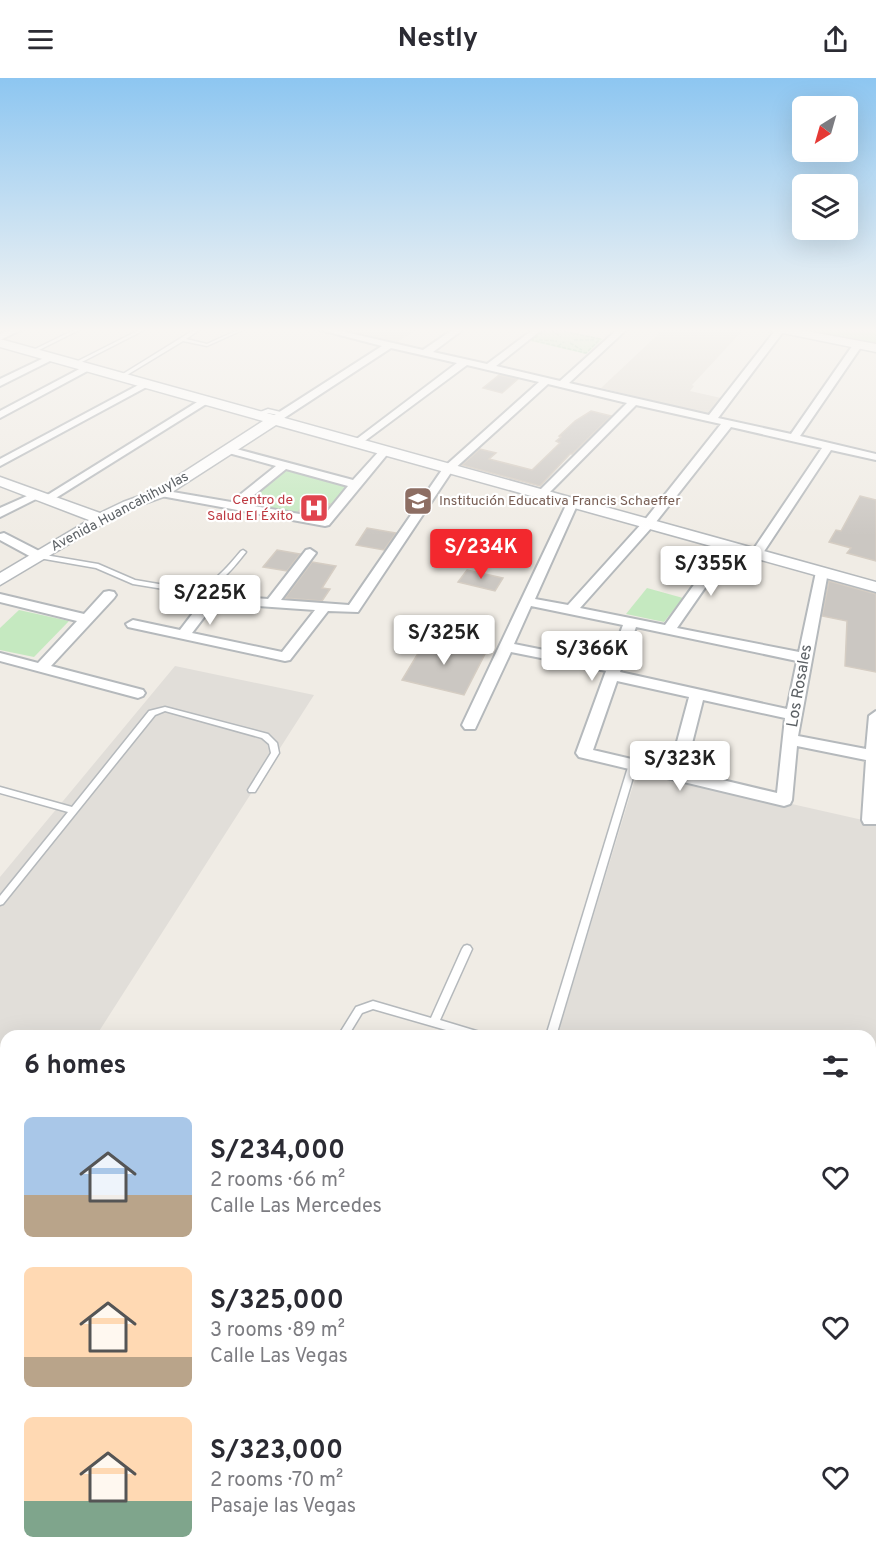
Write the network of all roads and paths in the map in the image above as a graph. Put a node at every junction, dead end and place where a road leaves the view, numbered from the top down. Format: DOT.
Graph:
graph roads {
  1 [pos="29,397"];
  2 [pos="122,397"];
  3 [pos="193,397"];
  4 [pos="309,397"];
  5 [pos="418,397"];
  6 [pos="528,397"];
  7 [pos="619,397"];
  8 [pos="728,397"];
  9 [pos="822,397"];
  10 [pos="206,401"];
  11 [pos="634,401"];
  12 [pos="0,415"];
  13 [pos="279,417"];
  14 [pos="712,419"];
  15 [pos="729,423"];
  16 [pos="794,438"];
  17 [pos="358,443"];
  18 [pos="828,446"];
  19 [pos="229,450"];
  20 [pos="385,451"];
  21 [pos="876,457"];
  22 [pos="0,463"];
  23 [pos="284,465"];
  24 [pos="447,469"];
  25 [pos="0,481"];
  26 [pos="355,484"];
  27 [pos="161,493"];
  28 [pos="540,495"];
  29 [pos="42,497"];
  30 [pos="572,503"];
  31 [pos="233,506"];
  32 [pos="0,513"];
  33 [pos="101,519"];
  34 [pos="648,524"];
  35 [pos="4,537"];
  36 [pos="17,545"];
  37 [pos="728,546"];
  38 [pos="243,552"];
  39 [pos="310,553"];
  40 [pos="757,553"];
  41 [pos="0,554"];
  42 [pos="39,556"];
  43 [pos="822,572"];
  44 [pos="0,580"];
  45 [pos="876,587"];
  46 [pos="109,595"];
  47 [pos="0,598"];
  48 [pos="527,601"];
  49 [pos="272,603"];
  50 [pos="324,606"];
  51 [pos="573,609"];
  52 [pos="86,619"];
  53 [pos="631,622"];
  54 [pos="133,624"];
  55 [pos="669,629"];
  56 [pos="183,635"];
  57 [pos="507,647"];
  58 [pos="0,657"];
  59 [pos="805,658"];
  60 [pos="41,668"];
  61 [pos="613,672"];
  62 [pos="138,693"];
  63 [pos="698,694"];
  64 [pos="793,715"];
  65 [pos="876,716"];
  66 [pos="470,725"];
  67 [pos="791,740"];
  68 [pos="874,756"];
  69 [pos="633,764"];
  70 [pos="676,774"];
  71 [pos="0,790"];
  72 [pos="252,790"];
  73 [pos="73,810"];
  74 [pos="870,820"];
  75 [pos="0,902"];
  76 [pos="466,949"];
  77 [pos="434,1023"];
  78 [pos="347,1030"];
  79 [pos="459,1030"];
  80 [pos="553,1030"];
  1 -- 12 [label="street"];
  2 -- 22 [label="street"];
  3 -- 10 [label="street"];
  4 -- 13 [label="street, Avenida Huancahihuylas"];
  5 -- 17 [label="street"];
  6 -- 24 [label="street"];
  7 -- 11 [label="street"];
  8 -- 14 [label="street"];
  9 -- 16 [label="street"];
  10 -- 13 [label="street"];
  10 -- 29 [label="street"];
  11 -- 14 [label="street"];
  11 -- 28 [label="street"];
  13 -- 17 [label="street"];
  13 -- 19 [label="street, Avenida Huancahihuylas"];
  14 -- 15 [label="street"];
  15 -- 16 [label="street"];
  15 -- 34 [label="street"];
  16 -- 18 [label="street"];
  17 -- 20 [label="street"];
  18 -- 21 [label="street"];
  18 -- 40 [label="street"];
  19 -- 23 [label="street"];
  19 -- 27 [label="street, Avenida Huancahihuylas"];
  20 -- 24 [label="street"];
  20 -- 26 [label="street"];
  23 -- 26 [label="street"];
  23 -- 31 [label="street"];
  24 -- 28 [label="street"];
  24 -- 50 [label="street"];
  25 -- 29 [label="street"];
  26 -- 31 [label="street"];
  27 -- 31 [label="street"];
  27 -- 33 [label="street, Avenida Huancahihuylas"];
  28 -- 30 [label="street"];
  29 -- 32 [label="street"];
  29 -- 33 [label="street"];
  30 -- 34 [label="street"];
  30 -- 48 [label="street"];
  33 -- 42 [label="street, Avenida Huancahihuylas"];
  34 -- 37 [label="street"];
  34 -- 51 [label="street"];
  35 -- 36 [label="street"];
  36 -- 41 [label="street"];
  36 -- 42 [label="street"];
  37 -- 40 [label="street"];
  37 -- 55 [label="street"];
  38 -- 42 [label="lane"];
  39 -- 49 [label="street"];
  40 -- 43 [label="street"];
  42 -- 44 [label="street, Avenida Huancahihuylas"];
  43 -- 45 [label="street"];
  43 -- 59 [label="street, Los Rosales"];
  46 -- 52 [label="street"];
  47 -- 52 [label="street"];
  48 -- 51 [label="street"];
  48 -- 57 [label="street"];
  49 -- 50 [label="street"];
  49 -- 56 [label="street"];
  50 -- 56 [label="street"];
  51 -- 53 [label="street"];
  52 -- 60 [label="street"];
  53 -- 55 [label="street"];
  53 -- 61 [label="street"];
  54 -- 56 [label="street"];
  55 -- 59 [label="street"];
  57 -- 61 [label="street"];
  57 -- 66 [label="street"];
  58 -- 60 [label="street"];
  59 -- 64 [label="street, Los Rosales"];
  60 -- 62 [label="street"];
  61 -- 63 [label="street"];
  61 -- 69 [label="street"];
  63 -- 64 [label="street"];
  63 -- 70 [label="street"];
  64 -- 67 [label="street, Los Rosales"];
  65 -- 68 [label="street"];
  67 -- 68 [label="street"];
  67 -- 70 [label="street, Los Rosales"];
  68 -- 74 [label="street"];
  69 -- 70 [label="street"];
  69 -- 80 [label="lane"];
  71 -- 73 [label="lane"];
  72 -- 73 [label="lane"];
  73 -- 75 [label="lane"];
  76 -- 77 [label="lane"];
  77 -- 78 [label="lane"];
  77 -- 79 [label="lane"];
}
